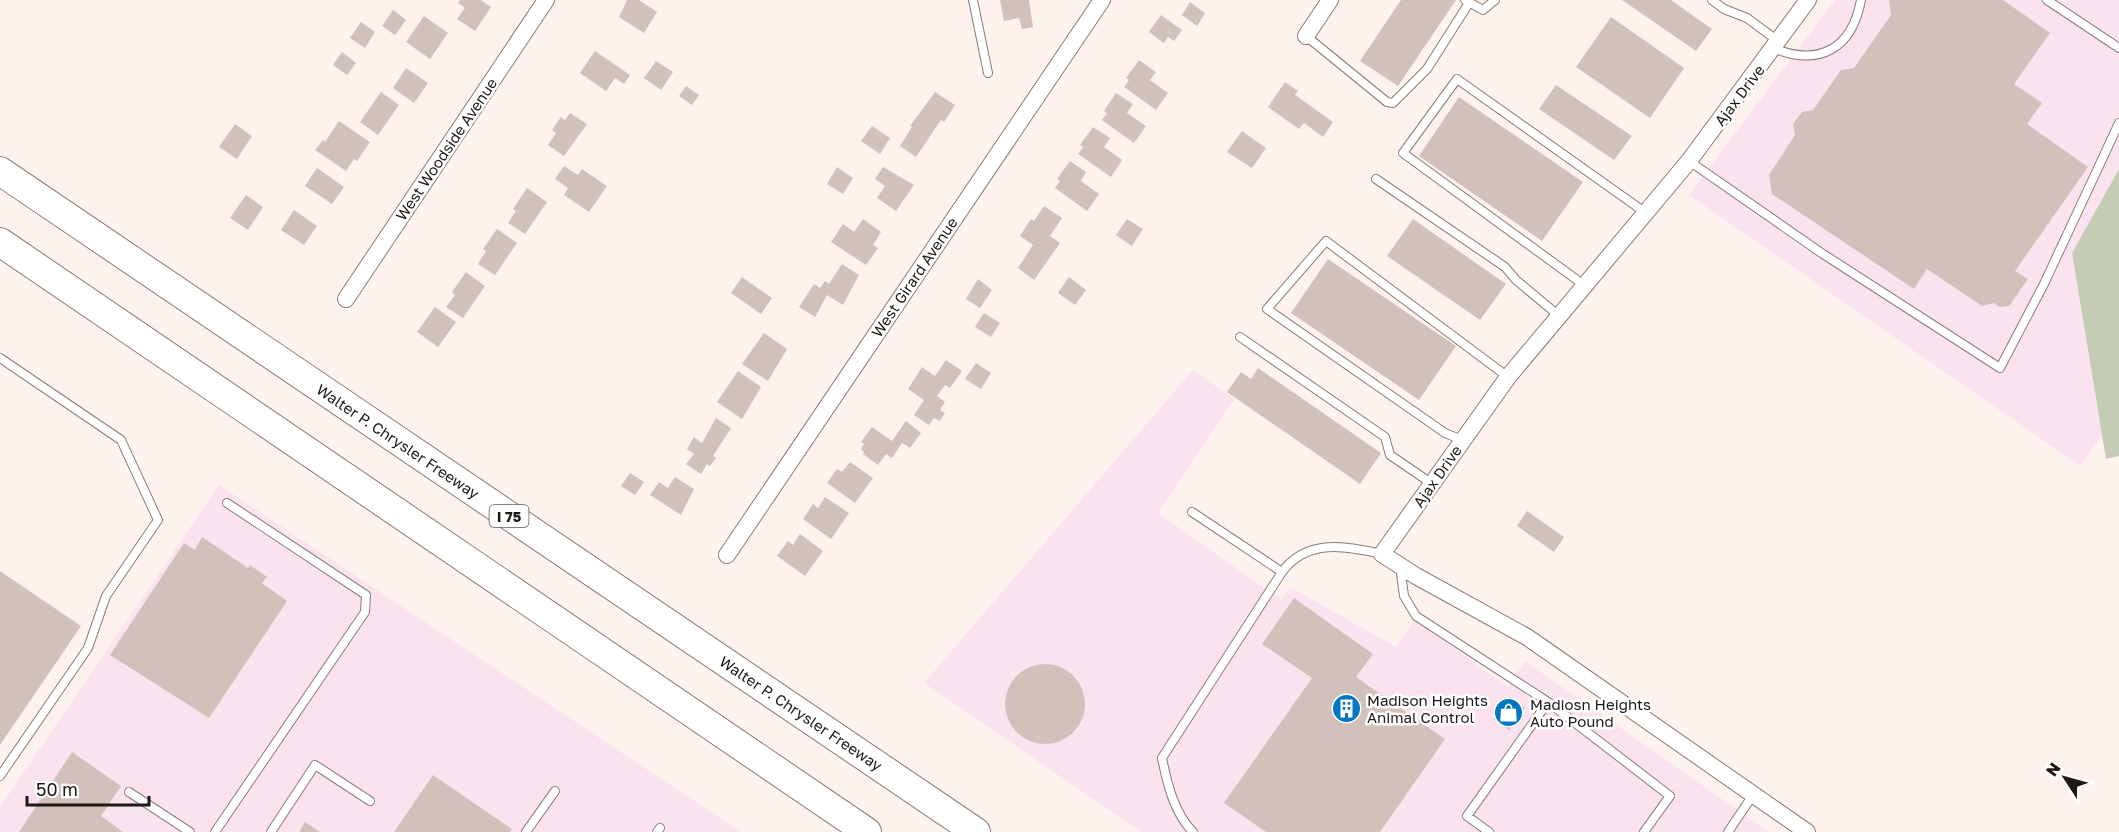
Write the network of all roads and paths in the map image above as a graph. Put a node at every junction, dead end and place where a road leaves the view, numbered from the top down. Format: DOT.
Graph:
graph roads {
  1 [pos="546,0"];
  2 [pos="973,0"];
  3 [pos="1102,0"];
  4 [pos="1330,0"];
  5 [pos="1495,0"];
  6 [pos="1712,0"];
  7 [pos="1808,0"];
  8 [pos="1861,0"];
  9 [pos="2047,0"];
  10 [pos="1467,2"];
  11 [pos="1306,36"];
  12 [pos="1776,45"];
  13 [pos="2119,48"];
  14 [pos="988,73"];
  15 [pos="2119,123"];
  16 [pos="1689,161"];
  17 [pos="0,171"];
  18 [pos="1376,179"];
  19 [pos="1646,213"];
  20 [pos="0,242"];
  21 [pos="1584,285"];
  22 [pos="346,299"];
  23 [pos="1558,315"];
  24 [pos="1240,336"];
  25 [pos="0,358"];
  26 [pos="1508,378"];
  27 [pos="1462,440"];
  28 [pos="1431,483"];
  29 [pos="227,503"];
  30 [pos="1192,512"];
  31 [pos="1382,554"];
  32 [pos="727,555"];
  33 [pos="1400,566"];
  34 [pos="1282,572"];
  35 [pos="1548,702"];
  36 [pos="0,776"];
  37 [pos="555,791"];
  38 [pos="129,792"];
  39 [pos="1754,795"];
  40 [pos="370,801"];
  41 [pos="190,832"];
  42 [pos="214,832"];
  43 [pos="271,832"];
  44 [pos="526,832"];
  45 [pos="867,832"];
  46 [pos="976,832"];
  47 [pos="1193,832"];
  48 [pos="1489,832"];
  49 [pos="1644,832"];
  50 [pos="1728,832"];
  51 [pos="1806,832"];
  1 -- 22 [label="street, West Woodside Avenue"];
  2 -- 14 [label="lane"];
  3 -- 32 [label="street, West Girard Avenue"];
  4 -- 11 [label="street"];
  5 -- 10 [label="lane"];
  6 -- 12 [label="lane"];
  7 -- 12 [label="street, Ajax Drive"];
  8 -- 12 [label="lane"];
  9 -- 13 [label="lane"];
  10 -- 11 [label="lane"];
  12 -- 16 [label="street, Ajax Drive"];
  15 -- 16 [label="lane"];
  16 -- 19 [label="street, Ajax Drive"];
  17 -- 46 [label="highway, Walter P. Chrysler Freeway / I 75"];
  18 -- 23 [label="lane"];
  19 -- 21 [label="street, Ajax Drive"];
  19 -- 21 [label="lane"];
  20 -- 45 [label="highway"];
  21 -- 23 [label="street, Ajax Drive"];
  23 -- 26 [label="street, Ajax Drive"];
  24 -- 28 [label="lane"];
  25 -- 36 [label="lane"];
  26 -- 27 [label="street, Ajax Drive"];
  26 -- 27 [label="lane"];
  27 -- 28 [label="street, Ajax Drive"];
  28 -- 31 [label="street, Ajax Drive"];
  29 -- 42 [label="lane"];
  30 -- 34 [label="lane"];
  31 -- 33 [label="street"];
  31 -- 34 [label="lane"];
  33 -- 35 [label="lane"];
  33 -- 39 [label="street"];
  34 -- 47 [label="lane"];
  35 -- 48 [label="lane"];
  35 -- 49 [label="lane"];
  37 -- 44 [label="lane"];
  38 -- 41 [label="lane"];
  39 -- 50 [label="lane"];
  39 -- 51 [label="street"];
  40 -- 43 [label="lane"];
}
